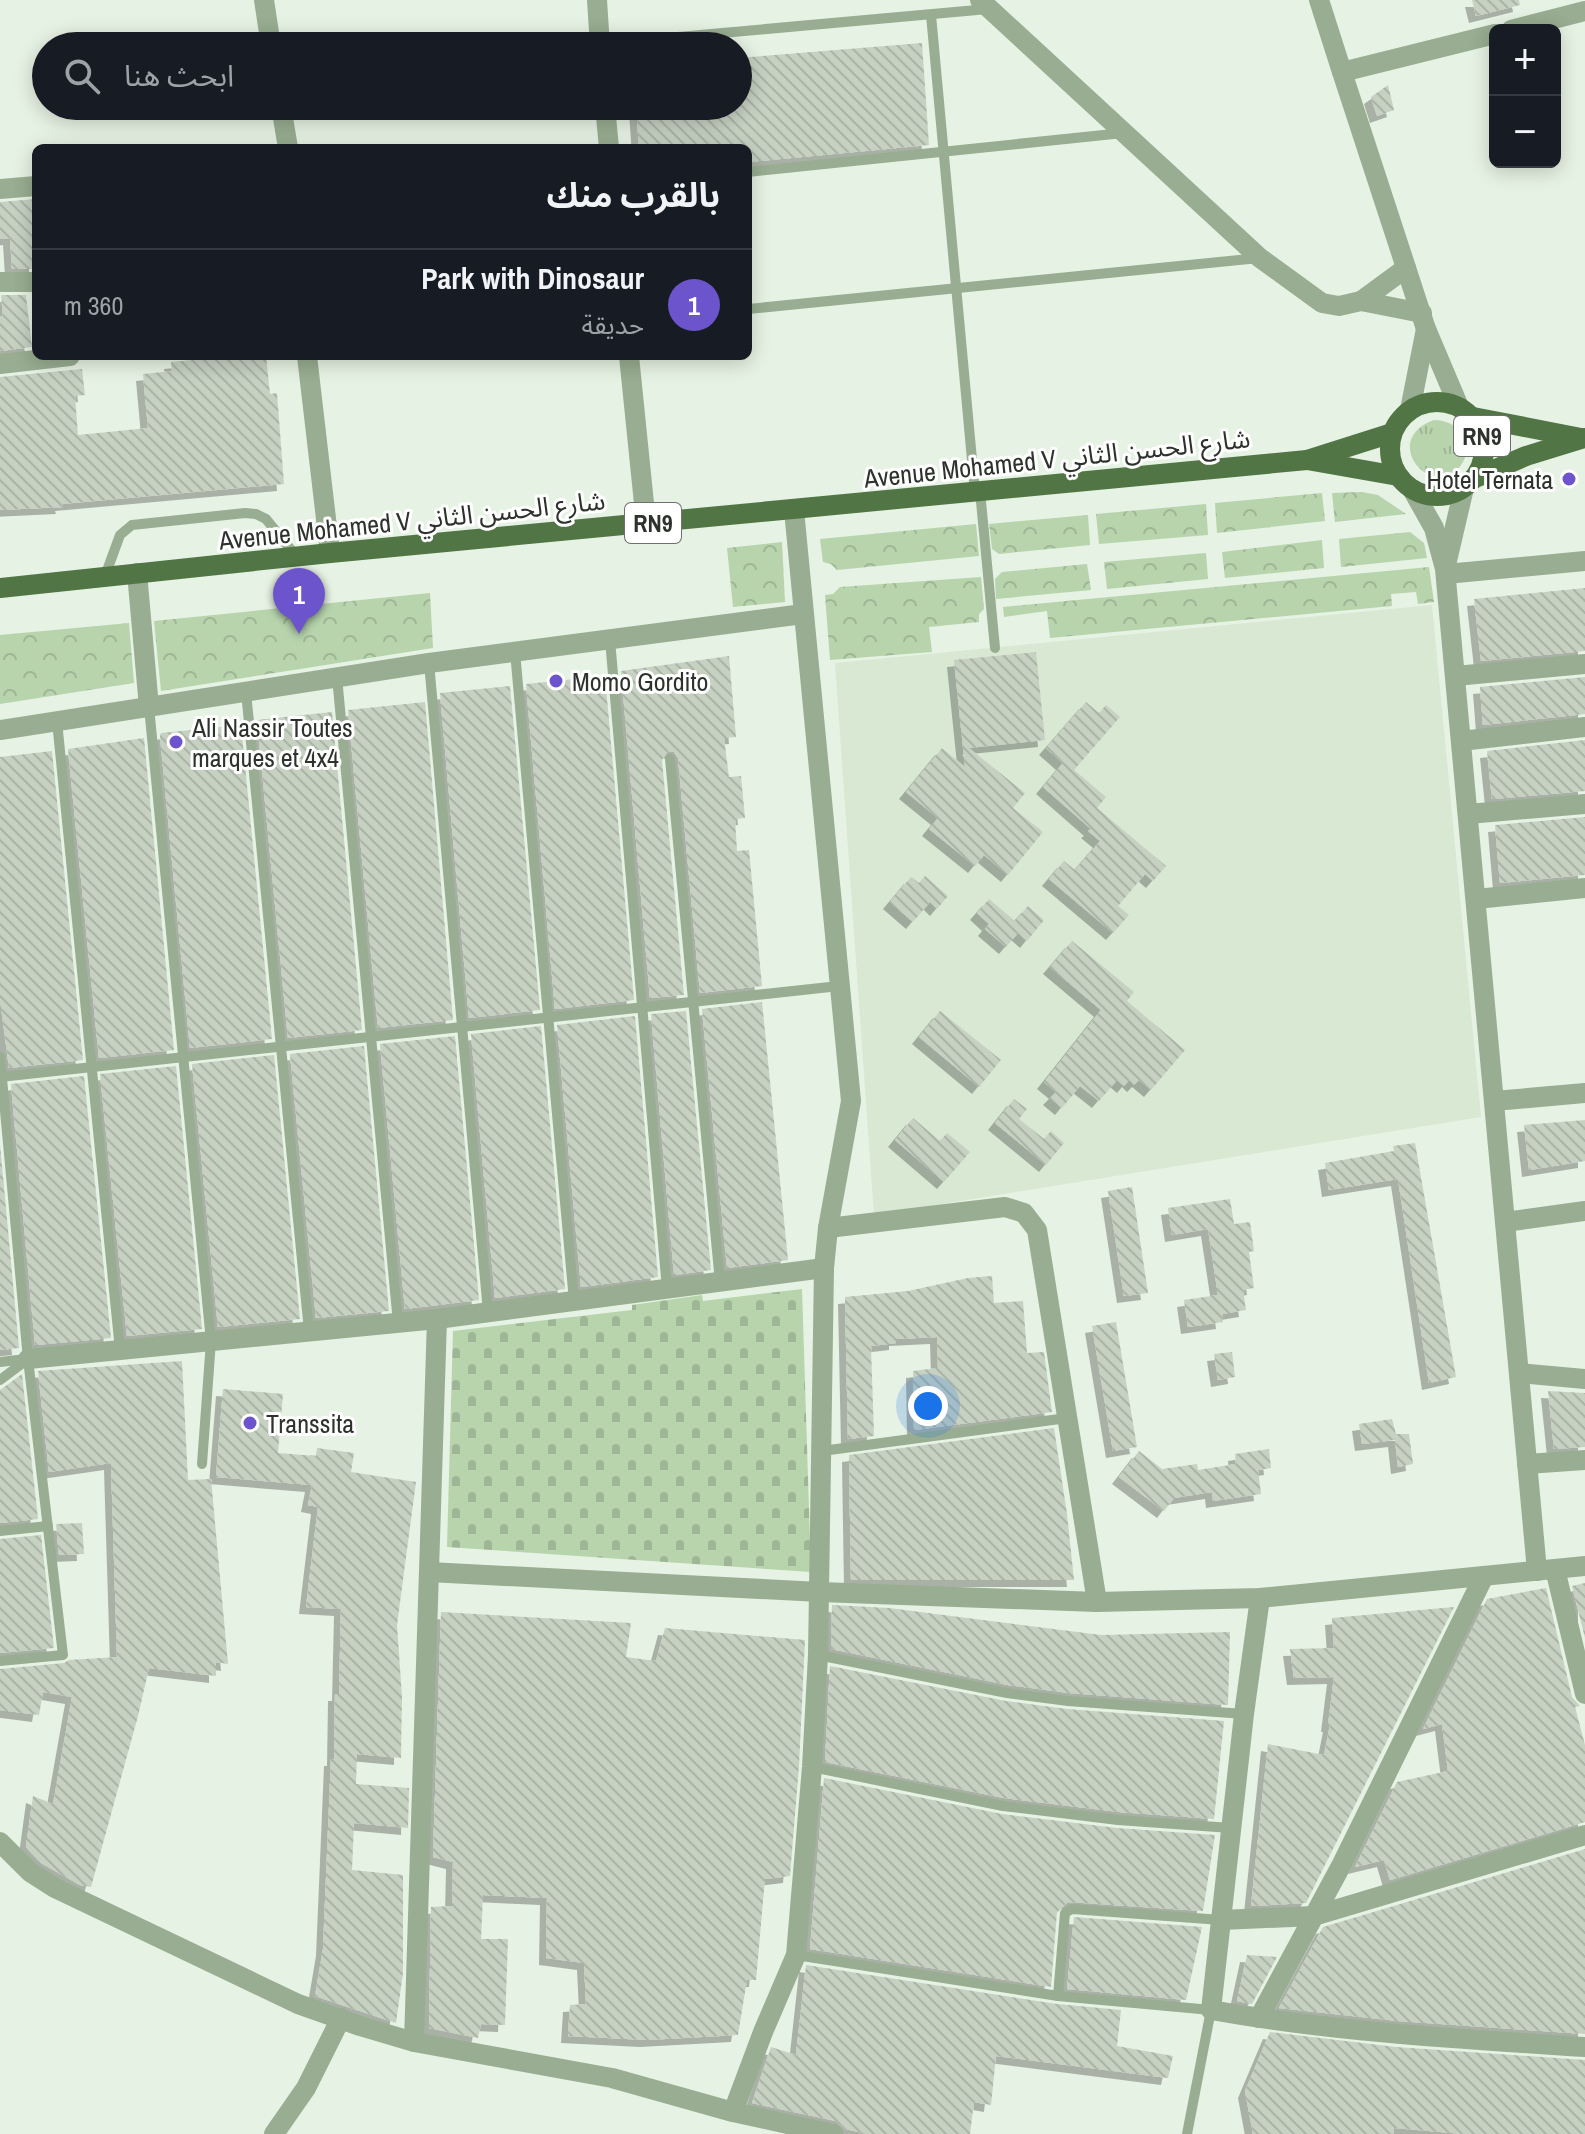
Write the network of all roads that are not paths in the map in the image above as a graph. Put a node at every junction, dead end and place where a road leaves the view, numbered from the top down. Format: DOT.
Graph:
graph roads {
  1 [pos="264,0"];
  2 [pos="597,0"];
  3 [pos="1319,0"];
  4 [pos="984,4"];
  5 [pos="1585,11"];
  6 [pos="931,15"];
  7 [pos="1534,24"];
  8 [pos="269,32"];
  9 [pos="599,32"];
  10 [pos="743,32"];
  11 [pos="1489,35"];
  12 [pos="1342,72"];
  13 [pos="283,120"];
  14 [pos="606,120"];
  15 [pos="1123,133"];
  16 [pos="287,144"];
  17 [pos="609,144"];
  18 [pos="943,151"];
  19 [pos="752,172"];
  20 [pos="32,186"];
  21 [pos="0,189"];
  22 [pos="1260,258"];
  23 [pos="1406,268"];
  24 [pos="0,282"];
  25 [pos="32,282"];
  26 [pos="957,289"];
  27 [pos="1361,301"];
  28 [pos="752,309"];
  29 [pos="1424,321"];
  30 [pos="33,360"];
  31 [pos="307,360"];
  32 [pos="629,360"];
  33 [pos="0,364"];
  34 [pos="1410,410"];
  35 [pos="1466,412"];
  36 [pos="1392,433"];
  37 [pos="1584,438"];
  38 [pos="1307,460"];
  39 [pos="1405,482"];
  40 [pos="1470,483"];
  41 [pos="977,492"];
  42 [pos="794,510"];
  43 [pos="646,523"];
  44 [pos="330,553"];
  45 [pos="296,556"];
  46 [pos="1585,561"];
  47 [pos="1446,572"];
  48 [pos="137,573"];
  49 [pos="105,576"];
  50 [pos="0,588"];
  51 [pos="803,614"];
  52 [pos="610,640"];
  53 [pos="995,648"];
  54 [pos="515,652"];
  55 [pos="429,663"];
  56 [pos="1585,664"];
  57 [pos="1455,676"];
  58 [pos="337,677"];
  59 [pos="246,692"];
  60 [pos="149,707"];
  61 [pos="57,721"];
  62 [pos="1585,727"];
  63 [pos="0,730"];
  64 [pos="1461,741"];
  65 [pos="670,759"];
  66 [pos="1585,804"];
  67 [pos="1468,814"];
  68 [pos="1585,888"];
  69 [pos="1476,899"];
  70 [pos="839,986"];
  71 [pos="693,1002"];
  72 [pos="642,1007"];
  73 [pos="548,1017"];
  74 [pos="462,1027"];
  75 [pos="371,1037"];
  76 [pos="281,1046"];
  77 [pos="0,1057"];
  78 [pos="183,1057"];
  79 [pos="92,1067"];
  80 [pos="1,1077"];
  81 [pos="1585,1093"];
  82 [pos="1494,1101"];
  83 [pos="1585,1211"];
  84 [pos="1505,1222"];
  85 [pos="828,1228"];
  86 [pos="824,1268"];
  87 [pos="720,1282"];
  88 [pos="667,1289"];
  89 [pos="574,1301"];
  90 [pos="488,1312"];
  91 [pos="437,1319"];
  92 [pos="398,1323"];
  93 [pos="309,1331"];
  94 [pos="211,1341"];
  95 [pos="120,1350"];
  96 [pos="28,1359"];
  97 [pos="0,1362"];
  98 [pos="1519,1373"];
  99 [pos="1585,1379"];
  100 [pos="0,1380"];
  101 [pos="1067,1418"];
  102 [pos="822,1451"];
  103 [pos="1585,1460"];
  104 [pos="202,1464"];
  105 [pos="1527,1464"];
  106 [pos="48,1526"];
  107 [pos="0,1531"];
  108 [pos="1585,1566"];
  109 [pos="1546,1570"];
  110 [pos="429,1572"];
  111 [pos="1484,1576"];
  112 [pos="820,1592"];
  113 [pos="1260,1598"];
  114 [pos="1097,1602"];
  115 [pos="818,1655"];
  116 [pos="0,1661"];
  117 [pos="1585,1694"];
  118 [pos="1244,1714"];
  119 [pos="812,1767"];
  120 [pos="1231,1828"];
  121 [pos="1585,1835"];
  122 [pos="0,1842"];
  123 [pos="1314,1916"];
  124 [pos="1221,1920"];
  125 [pos="796,1955"];
  126 [pos="1058,1996"];
  127 [pos="1211,2010"];
  128 [pos="341,2018"];
  129 [pos="1259,2018"];
  130 [pos="414,2042"];
  131 [pos="1585,2047"];
  132 [pos="733,2112"];
  133 [pos="274,2134"];
  134 [pos="833,2134"];
  135 [pos="1187,2134"];
  1 -- 8 [label="street"];
  2 -- 9 [label="street"];
  3 -- 12 [label="street"];
  4 -- 6 [label="lane"];
  4 -- 15 [label="street"];
  5 -- 7 [label="street"];
  6 -- 10 [label="lane"];
  6 -- 18 [label="lane"];
  11 -- 12 [label="street"];
  12 -- 23 [label="street"];
  13 -- 16 [label="street"];
  14 -- 17 [label="street"];
  15 -- 18 [label="lane"];
  15 -- 22 [label="street"];
  18 -- 19 [label="lane"];
  18 -- 26 [label="lane"];
  20 -- 21 [label="street"];
  22 -- 26 [label="lane"];
  22 -- 27 [label="street"];
  23 -- 27 [label="street"];
  23 -- 29 [label="street"];
  24 -- 25 [label="street"];
  26 -- 28 [label="lane"];
  26 -- 41 [label="lane"];
  27 -- 29 [label="street"];
  29 -- 34 [label="street"];
  29 -- 35 [label="street"];
  30 -- 33 [label="street"];
  31 -- 44 [label="street"];
  32 -- 43 [label="street"];
  34 -- 35 [label="main road, RN9"];
  34 -- 36 [label="main road"];
  35 -- 37 [label="main road, RN9"];
  35 -- 40 [label="main road, RN9"];
  36 -- 38 [label="main road, Avenue Mohamed V شارع الحسن الثاني / RN9"];
  36 -- 39 [label="main road"];
  37 -- 40 [label="main road, RN9"];
  38 -- 39 [label="main road, Avenue Mohamed V شارع الحسن الثاني / RN9"];
  38 -- 41 [label="main road, Avenue Mohamed V شارع الحسن الثاني / RN9"];
  39 -- 40 [label="main road, RN9"];
  39 -- 47 [label="street"];
  40 -- 47 [label="street"];
  41 -- 42 [label="main road, Avenue Mohamed V شارع الحسن الثاني / RN9"];
  41 -- 53 [label="lane"];
  42 -- 43 [label="main road, Avenue Mohamed V شارع الحسن الثاني / RN9"];
  42 -- 51 [label="street"];
  43 -- 44 [label="main road, Avenue Mohamed V شارع الحسن الثاني / RN9"];
  44 -- 45 [label="main road, Avenue Mohamed V شارع الحسن الثاني / RN9"];
  45 -- 48 [label="main road, Avenue Mohamed V شارع الحسن الثاني / RN9"];
  45 -- 49 [label="lane"];
  46 -- 47 [label="street"];
  47 -- 57 [label="street"];
  48 -- 49 [label="main road, Avenue Mohamed V شارع الحسن الثاني / RN9"];
  48 -- 60 [label="street"];
  49 -- 50 [label="main road, Avenue Mohamed V شارع الحسن الثاني / RN9"];
  51 -- 52 [label="street"];
  51 -- 70 [label="street"];
  52 -- 54 [label="street"];
  52 -- 72 [label="lane"];
  54 -- 55 [label="street"];
  54 -- 73 [label="lane"];
  55 -- 58 [label="street"];
  55 -- 74 [label="lane"];
  56 -- 57 [label="street"];
  57 -- 64 [label="street"];
  58 -- 59 [label="street"];
  58 -- 75 [label="lane"];
  59 -- 60 [label="street"];
  59 -- 76 [label="lane"];
  60 -- 61 [label="street"];
  60 -- 78 [label="lane"];
  61 -- 63 [label="street"];
  61 -- 79 [label="lane"];
  62 -- 64 [label="street"];
  64 -- 67 [label="street"];
  65 -- 71 [label="lane"];
  66 -- 67 [label="street"];
  67 -- 69 [label="street"];
  68 -- 69 [label="street"];
  69 -- 82 [label="street"];
  70 -- 71 [label="lane"];
  70 -- 85 [label="street"];
  71 -- 72 [label="lane"];
  71 -- 87 [label="lane"];
  72 -- 73 [label="lane"];
  72 -- 88 [label="lane"];
  73 -- 74 [label="lane"];
  73 -- 89 [label="lane"];
  74 -- 75 [label="lane"];
  74 -- 90 [label="lane"];
  75 -- 76 [label="lane"];
  75 -- 92 [label="lane"];
  76 -- 78 [label="lane"];
  76 -- 93 [label="lane"];
  77 -- 80 [label="lane"];
  78 -- 79 [label="lane"];
  78 -- 94 [label="lane"];
  79 -- 80 [label="lane"];
  79 -- 95 [label="lane"];
  80 -- 96 [label="lane"];
  81 -- 82 [label="street"];
  82 -- 84 [label="street"];
  83 -- 84 [label="street"];
  84 -- 98 [label="street"];
  85 -- 86 [label="street"];
  85 -- 101 [label="street"];
  86 -- 87 [label="street"];
  86 -- 102 [label="street"];
  87 -- 88 [label="street"];
  88 -- 89 [label="street"];
  89 -- 90 [label="street"];
  90 -- 91 [label="street"];
  91 -- 92 [label="street"];
  91 -- 110 [label="street"];
  92 -- 93 [label="street"];
  93 -- 94 [label="street"];
  94 -- 95 [label="street"];
  94 -- 104 [label="lane"];
  95 -- 96 [label="street"];
  96 -- 97 [label="lane"];
  96 -- 100 [label="lane"];
  96 -- 106 [label="lane"];
  98 -- 99 [label="street"];
  98 -- 105 [label="street"];
  101 -- 102 [label="lane"];
  101 -- 114 [label="street"];
  102 -- 112 [label="street"];
  103 -- 105 [label="street"];
  105 -- 109 [label="street"];
  106 -- 107 [label="lane"];
  106 -- 116 [label="lane"];
  108 -- 109 [label="street"];
  109 -- 111 [label="street"];
  109 -- 117 [label="street"];
  110 -- 112 [label="street"];
  110 -- 130 [label="street"];
  111 -- 113 [label="street"];
  111 -- 123 [label="street"];
  112 -- 114 [label="street"];
  112 -- 115 [label="street"];
  113 -- 114 [label="street"];
  113 -- 118 [label="street"];
  115 -- 118 [label="lane"];
  115 -- 119 [label="street"];
  118 -- 120 [label="street"];
  119 -- 120 [label="lane"];
  119 -- 125 [label="street"];
  120 -- 124 [label="street"];
  121 -- 123 [label="street"];
  122 -- 128 [label="street"];
  123 -- 124 [label="street"];
  123 -- 129 [label="street"];
  124 -- 126 [label="lane"];
  124 -- 127 [label="street"];
  125 -- 126 [label="lane"];
  125 -- 132 [label="street"];
  126 -- 127 [label="lane"];
  127 -- 129 [label="street"];
  127 -- 135 [label="lane"];
  128 -- 130 [label="street"];
  128 -- 133 [label="street"];
  129 -- 131 [label="street"];
  130 -- 132 [label="street"];
  132 -- 134 [label="street"];
}
